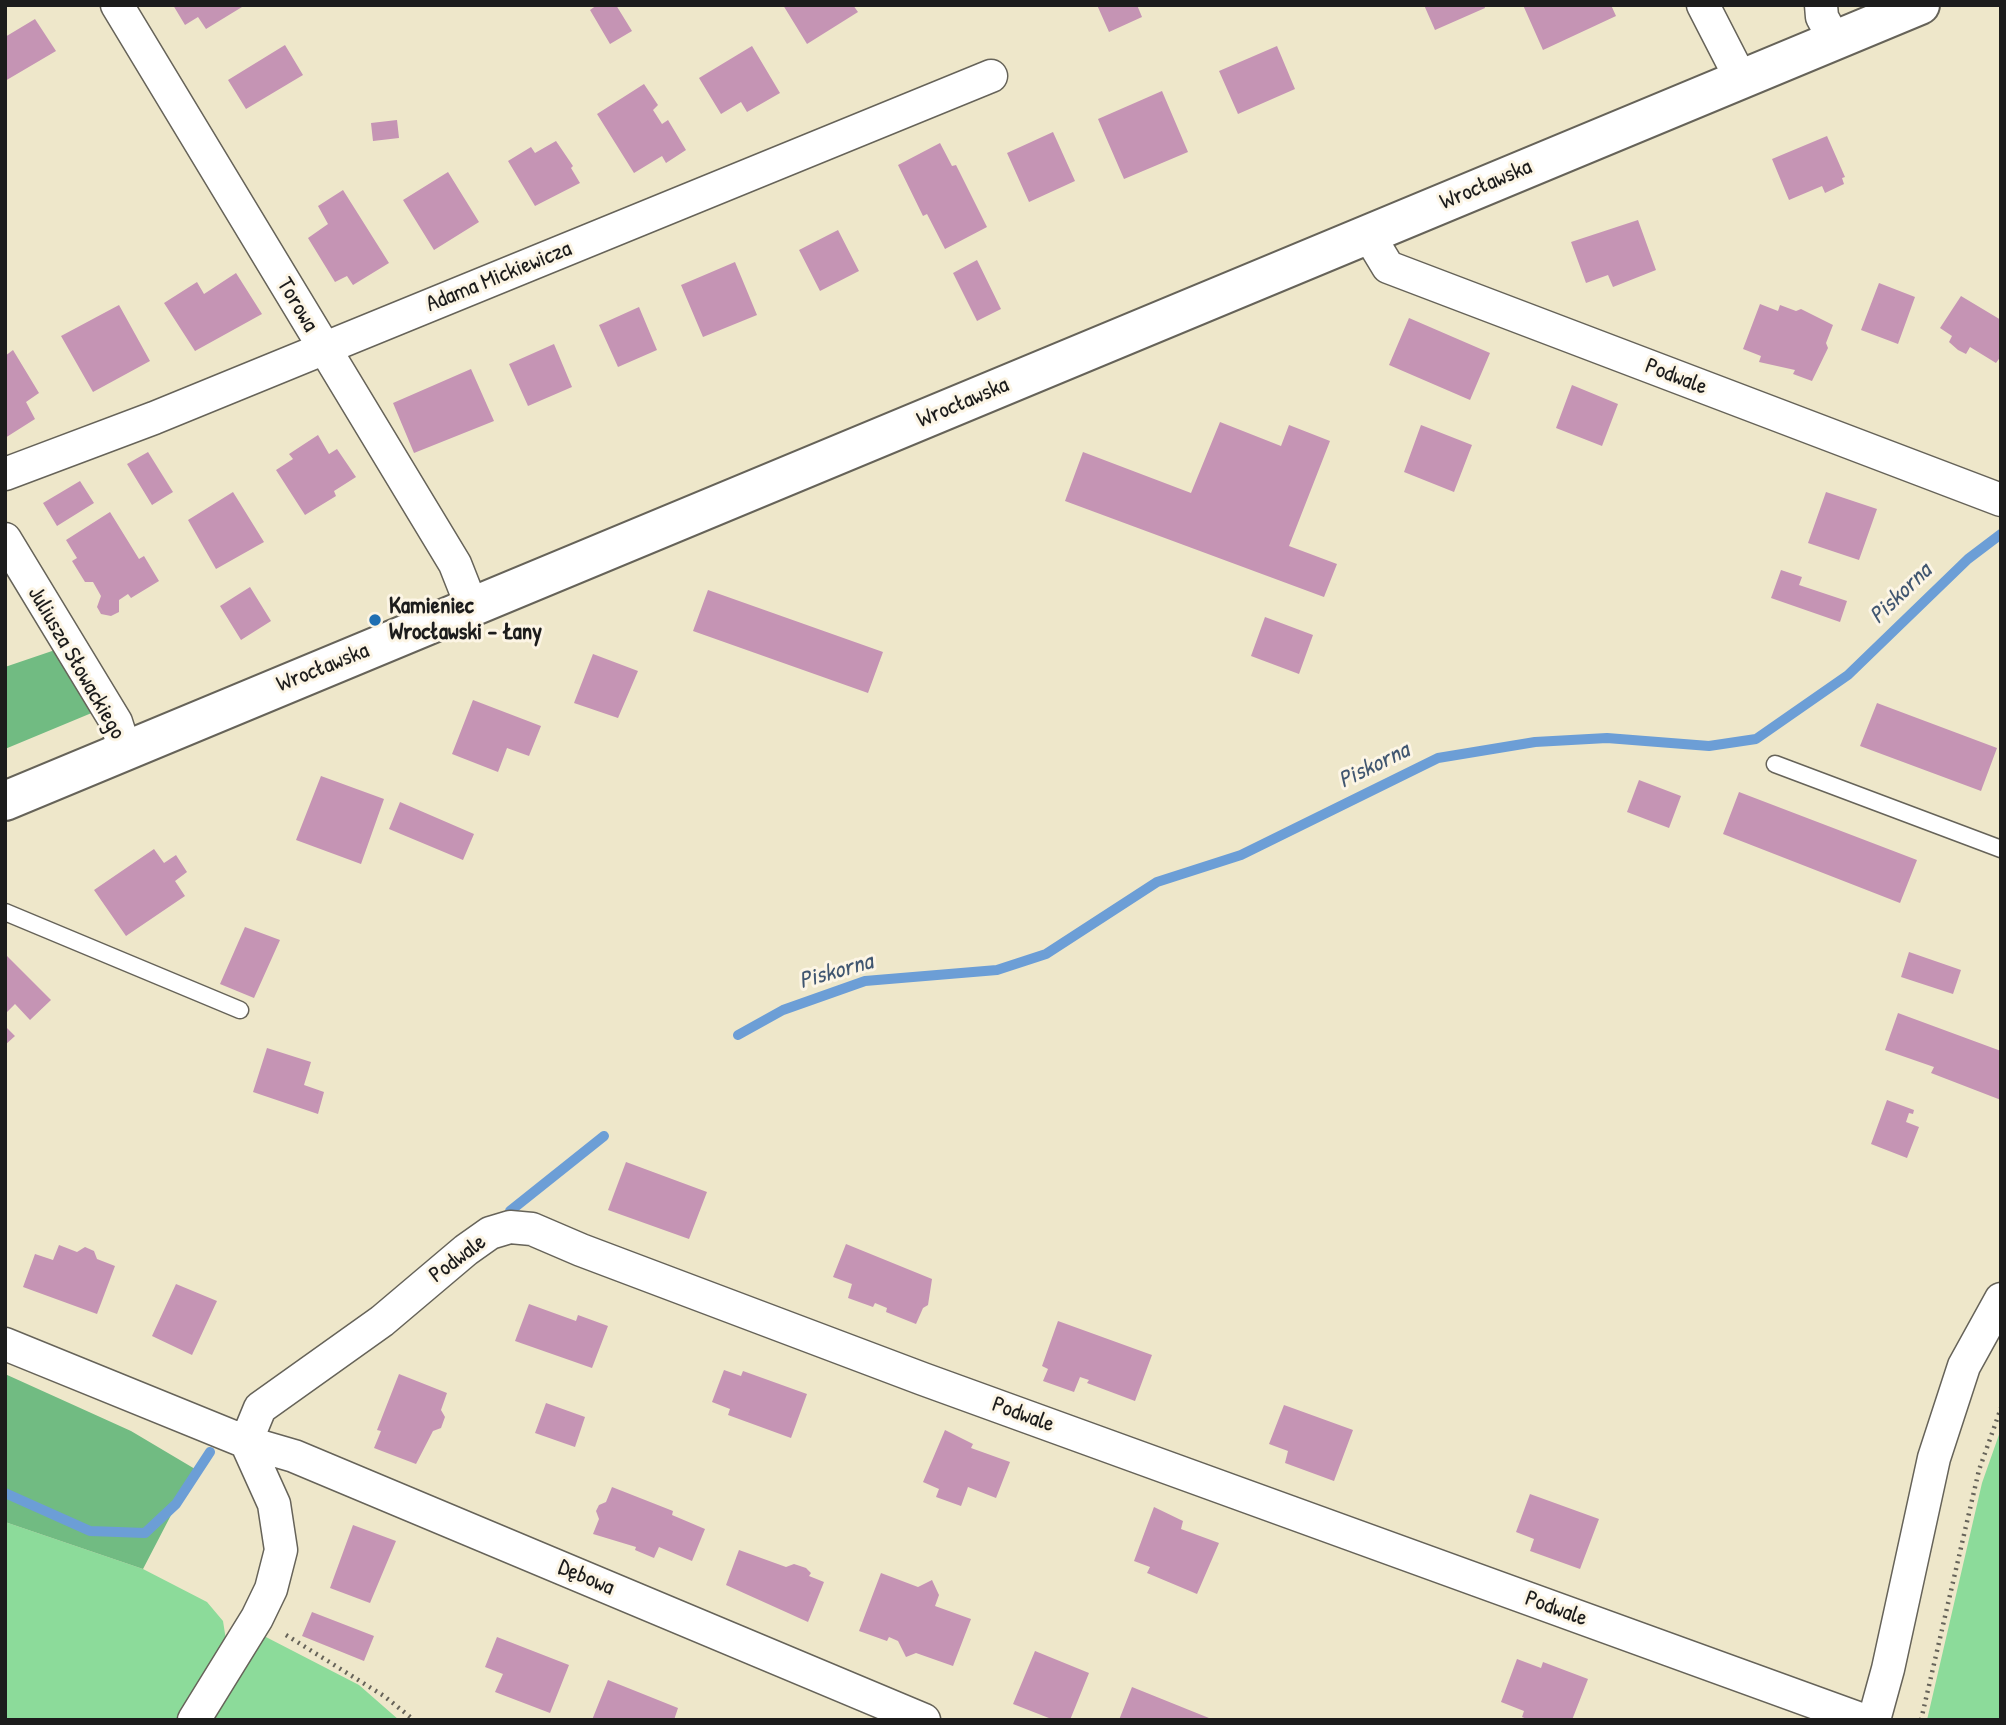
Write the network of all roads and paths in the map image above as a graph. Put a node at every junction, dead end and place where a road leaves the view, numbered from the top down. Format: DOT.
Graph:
graph roads {
  1 [pos="117,5"];
  2 [pos="1703,5"];
  3 [pos="1821,5"];
  4 [pos="1920,5"];
  5 [pos="1835,41"];
  6 [pos="991,76"];
  7 [pos="1741,79"];
  8 [pos="1368,234"];
  9 [pos="323,349"];
  10 [pos="5,474"];
  11 [pos="2001,500"];
  12 [pos="5,539"];
  13 [pos="472,607"];
  14 [pos="125,750"];
  15 [pos="1775,764"];
  16 [pos="5,801"];
  17 [pos="2001,849"];
  18 [pos="5,912"];
  19 [pos="240,1010"];
  20 [pos="2001,1299"];
  21 [pos="5,1343"];
  22 [pos="2001,1408"];
  23 [pos="246,1442"];
  24 [pos="257,1618"];
  25 [pos="194,1720"];
  26 [pos="414,1720"];
  27 [pos="924,1720"];
  28 [pos="1863,1720"];
  29 [pos="1874,1720"];
  30 [pos="1921,1720"];
  1 -- 9 [label="street, Torowa"];
  2 -- 7 [label="street"];
  3 -- 5 [label="street"];
  4 -- 5 [label="main road, Wrocławska"];
  5 -- 7 [label="main road, Wrocławska"];
  6 -- 9 [label="street, Adama Mickiewicza"];
  7 -- 8 [label="main road, Wrocławska"];
  8 -- 11 [label="street, Podwale"];
  8 -- 13 [label="main road, Wrocławska"];
  9 -- 10 [label="street, Adama Mickiewicza"];
  9 -- 13 [label="street, Torowa"];
  12 -- 14 [label="street, Juliusza Słowackiego"];
  13 -- 14 [label="main road, Wrocławska"];
  14 -- 16 [label="main road, Wrocławska"];
  15 -- 17 [label="lane"];
  18 -- 19 [label="lane"];
  20 -- 29 [label="street"];
  21 -- 23 [label="street"];
  22 -- 30 [label="path"];
  23 -- 24 [label="street"];
  23 -- 27 [label="street, Dębowa"];
  23 -- 28 [label="street, Podwale"];
  24 -- 25 [label="street"];
  24 -- 26 [label="path"];
}
